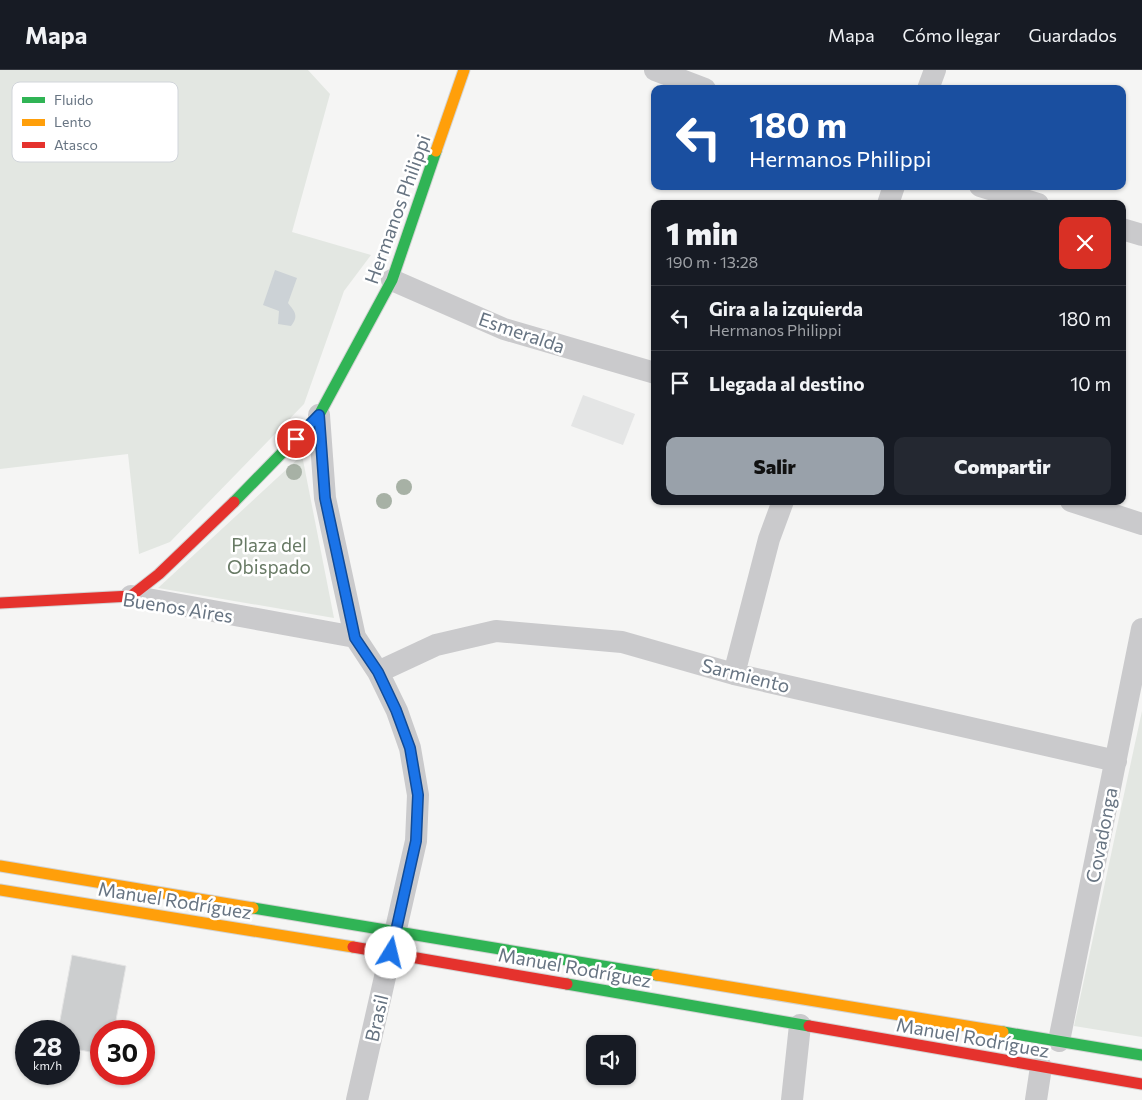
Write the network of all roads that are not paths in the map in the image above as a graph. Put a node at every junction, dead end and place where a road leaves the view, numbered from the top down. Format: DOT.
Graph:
graph roads {
  1 [pos="464,70"];
  2 [pos="655,70"];
  3 [pos="935,70"];
  4 [pos="694,85"];
  5 [pos="929,85"];
  6 [pos="993,190"];
  7 [pos="1025,200"];
  8 [pos="1126,230"];
  9 [pos="1142,234"];
  10 [pos="392,280"];
  11 [pos="651,372"];
  12 [pos="319,415"];
  13 [pos="782,505"];
  14 [pos="1083,505"];
  15 [pos="1142,524"];
  16 [pos="131,596"];
  17 [pos="0,603"];
  18 [pos="1142,629"];
  19 [pos="355,638"];
  20 [pos="378,672"];
  21 [pos="734,674"];
  22 [pos="1116,761"];
  23 [pos="0,866"];
  24 [pos="0,890"];
  25 [pos="394,930"];
  26 [pos="391,953"];
  27 [pos="800,1024"];
  28 [pos="1059,1041"];
  29 [pos="1142,1055"];
  30 [pos="1041,1067"];
  31 [pos="1142,1084"];
  32 [pos="357,1100"];
  33 [pos="792,1100"];
  34 [pos="1036,1100"];
  1 -- 10 [label="main road, Hermanos Philippi"];
  2 -- 4 [label="street"];
  3 -- 5 [label="street"];
  6 -- 7 [label="street"];
  8 -- 9 [label="street"];
  10 -- 11 [label="street, Esmeralda"];
  10 -- 12 [label="main road, Hermanos Philippi"];
  12 -- 16 [label="main road, Hermanos Philippi"];
  12 -- 19 [label="street, Brasil"];
  13 -- 21 [label="street"];
  14 -- 15 [label="street"];
  16 -- 17 [label="main road, Buenos Aires"];
  16 -- 19 [label="street, Buenos Aires"];
  18 -- 22 [label="street, Covadonga"];
  19 -- 20 [label="street, Brasil"];
  20 -- 21 [label="street, Sarmiento"];
  20 -- 25 [label="street, Brasil"];
  21 -- 22 [label="street, Sarmiento"];
  22 -- 28 [label="street, Covadonga"];
  23 -- 25 [label="main road, Manuel Rodríguez"];
  24 -- 26 [label="main road, Manuel Rodríguez"];
  25 -- 26 [label="street, Brasil"];
  25 -- 28 [label="main road, Manuel Rodríguez"];
  26 -- 27 [label="main road, Manuel Rodríguez"];
  26 -- 32 [label="street, Brasil"];
  27 -- 30 [label="main road, Manuel Rodríguez"];
  27 -- 33 [label="street"];
  28 -- 29 [label="main road, Manuel Rodríguez"];
  30 -- 31 [label="main road, Manuel Rodríguez"];
  30 -- 34 [label="street"];
}
